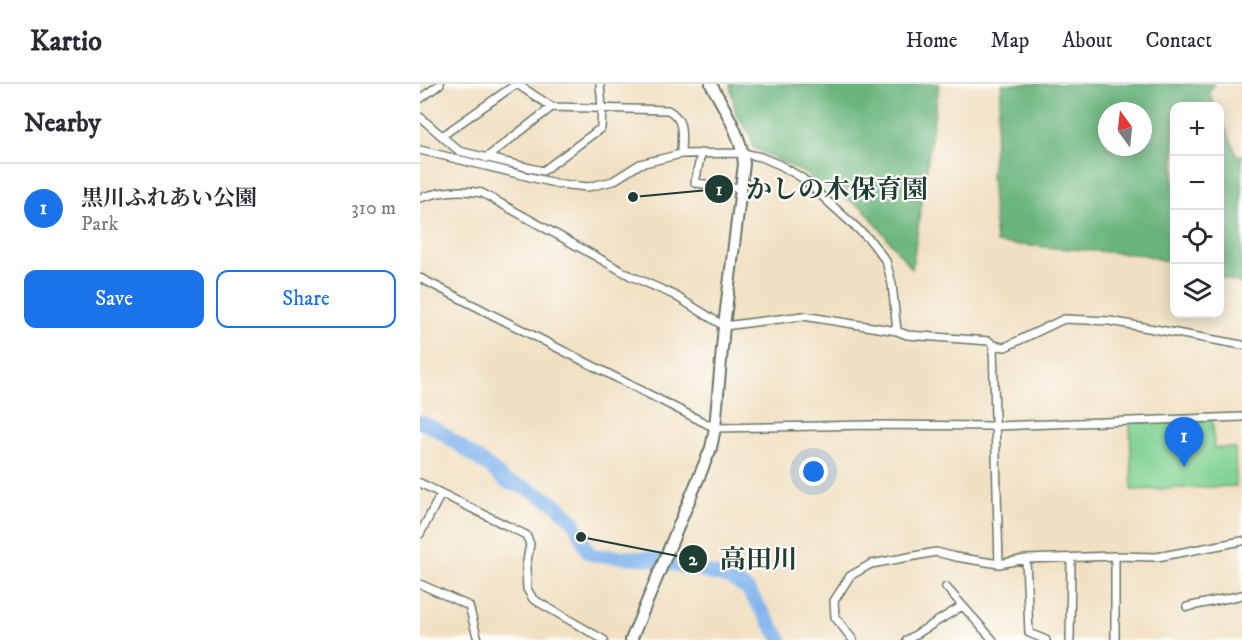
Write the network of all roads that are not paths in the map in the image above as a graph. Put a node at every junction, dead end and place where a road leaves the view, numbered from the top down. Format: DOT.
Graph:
graph roads {
  1 [pos="440,84"];
  2 [pos="516,84"];
  3 [pos="600,84"];
  4 [pos="711,84"];
  5 [pos="420,99"];
  6 [pos="552,107"];
  7 [pos="602,107"];
  8 [pos="420,117"];
  9 [pos="442,136"];
  10 [pos="420,150"];
  11 [pos="701,153"];
  12 [pos="743,153"];
  13 [pos="681,154"];
  14 [pos="486,158"];
  15 [pos="741,188"];
  16 [pos="420,198"];
  17 [pos="420,278"];
  18 [pos="724,326"];
  19 [pos="897,331"];
  20 [pos="993,345"];
  21 [pos="1242,345"];
  22 [pos="1242,417"];
  23 [pos="996,426"];
  24 [pos="716,428"];
  25 [pos="420,483"];
  26 [pos="441,494"];
  27 [pos="420,534"];
  28 [pos="1242,541"];
  29 [pos="1115,556"];
  30 [pos="1071,558"];
  31 [pos="1026,559"];
  32 [pos="999,564"];
  33 [pos="420,584"];
  34 [pos="946,588"];
  35 [pos="1242,595"];
  36 [pos="962,606"];
  37 [pos="1187,607"];
  38 [pos="478,640"];
  39 [pos="604,640"];
  40 [pos="631,640"];
  41 [pos="853,640"];
  42 [pos="907,640"];
  43 [pos="993,640"];
  44 [pos="1046,640"];
  45 [pos="1070,640"];
  46 [pos="1115,640"];
  1 -- 5 [label="street"];
  2 -- 6 [label="street"];
  2 -- 9 [label="street"];
  3 -- 7 [label="street"];
  4 -- 12 [label="street"];
  6 -- 7 [label="street"];
  6 -- 14 [label="street"];
  7 -- 13 [label="street"];
  7 -- 14 [label="street"];
  8 -- 9 [label="street"];
  9 -- 14 [label="street"];
  10 -- 13 [label="street"];
  11 -- 12 [label="street"];
  11 -- 13 [label="street"];
  11 -- 15 [label="street"];
  12 -- 15 [label="street"];
  12 -- 19 [label="street"];
  15 -- 18 [label="street"];
  16 -- 18 [label="street"];
  17 -- 24 [label="street"];
  18 -- 19 [label="street"];
  18 -- 24 [label="street"];
  19 -- 20 [label="street"];
  20 -- 21 [label="street"];
  20 -- 23 [label="street"];
  22 -- 23 [label="street"];
  23 -- 24 [label="street"];
  23 -- 32 [label="street"];
  24 -- 40 [label="street"];
  25 -- 26 [label="street"];
  26 -- 27 [label="street"];
  26 -- 39 [label="street"];
  28 -- 29 [label="street"];
  29 -- 30 [label="street"];
  29 -- 46 [label="street"];
  30 -- 31 [label="street"];
  30 -- 45 [label="street"];
  31 -- 32 [label="street"];
  31 -- 44 [label="street"];
  32 -- 41 [label="street"];
  33 -- 38 [label="street"];
  34 -- 36 [label="street"];
  35 -- 37 [label="street"];
  36 -- 42 [label="street"];
  36 -- 43 [label="street"];
}
